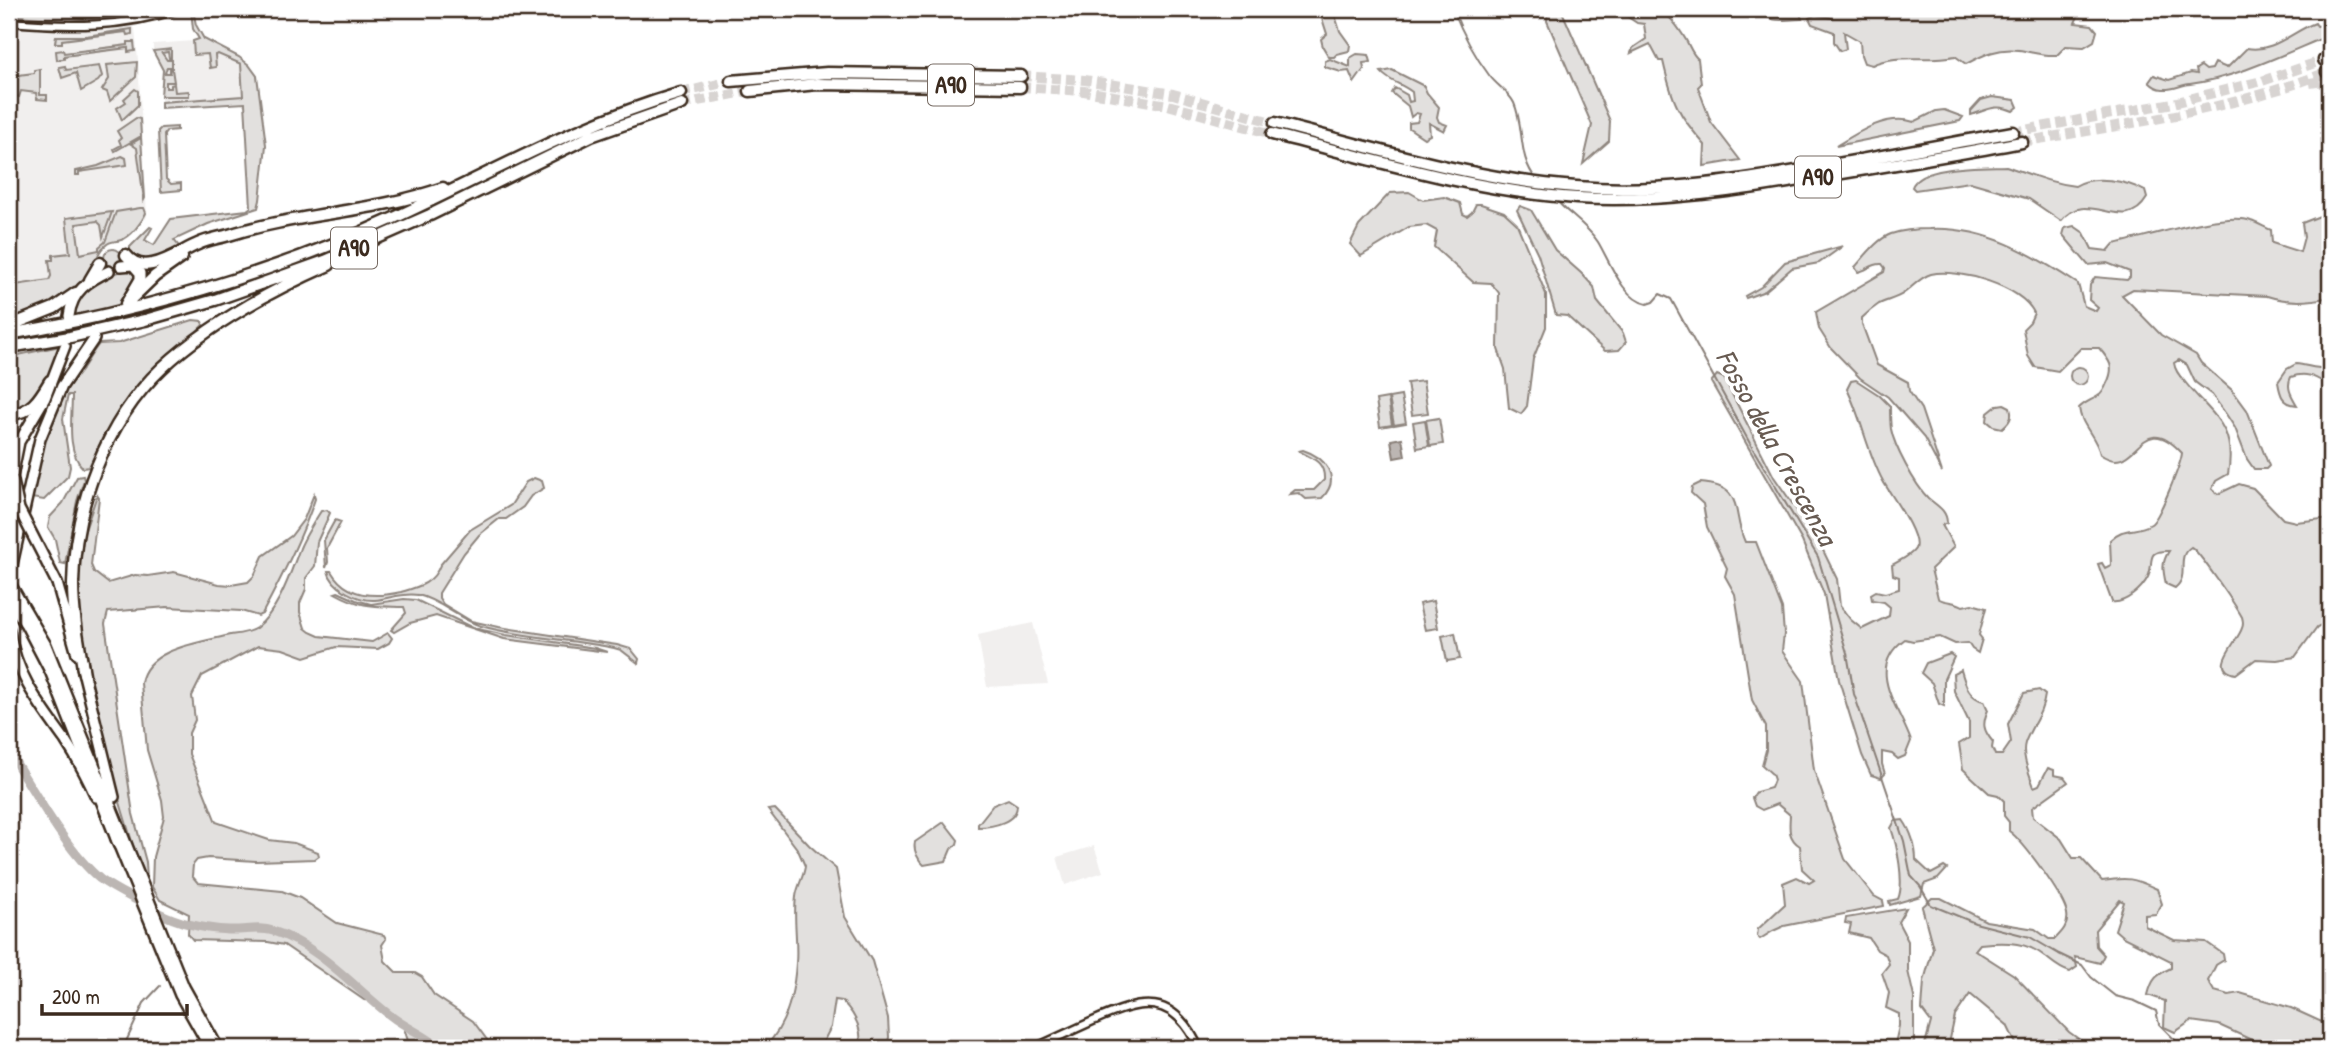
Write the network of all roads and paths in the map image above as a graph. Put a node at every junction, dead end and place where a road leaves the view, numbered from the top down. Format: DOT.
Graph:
graph roads {
  1 [pos="179,9"];
  2 [pos="9,22"];
  3 [pos="732,81"];
  4 [pos="750,91"];
  5 [pos="1275,123"];
  6 [pos="2013,132"];
  7 [pos="1272,134"];
  8 [pos="2022,142"];
  9 [pos="1438,170"];
  10 [pos="483,174"];
  11 [pos="1612,194"];
  12 [pos="430,215"];
  13 [pos="223,236"];
  14 [pos="126,255"];
  15 [pos="100,263"];
  16 [pos="121,266"];
  17 [pos="109,271"];
  18 [pos="90,280"];
  19 [pos="76,293"];
  20 [pos="125,304"];
  21 [pos="69,316"];
  22 [pos="9,326"];
  23 [pos="9,334"];
  24 [pos="94,339"];
  25 [pos="68,342"];
  26 [pos="9,347"];
  27 [pos="9,354"];
  28 [pos="50,381"];
  29 [pos="9,414"];
  30 [pos="9,580"];
  31 [pos="9,599"];
  32 [pos="9,630"];
  33 [pos="84,674"];
  34 [pos="122,842"];
  35 [pos="167,955"];
  36 [pos="210,1048"];
  37 [pos="218,1048"];
  38 [pos="1034,1048"];
  39 [pos="1199,1048"];
  1 -- 2 [label="street"];
  3 -- 4 [label="highway, A90"];
  5 -- 9 [label="highway, A90"];
  6 -- 11 [label="highway, A90"];
  7 -- 9 [label="highway, A90"];
  8 -- 11 [label="highway, A90"];
  9 -- 11 [label="highway, A90"];
  10 -- 12 [label="highway, A90"];
  10 -- 13 [label="highway"];
  10 -- 23 [label="highway, A90"];
  12 -- 25 [label="highway, A90"];
  12 -- 33 [label="highway"];
  13 -- 14 [label="highway"];
  13 -- 20 [label="highway"];
  15 -- 18 [label="highway"];
  16 -- 20 [label="highway"];
  17 -- 18 [label="highway"];
  18 -- 19 [label="highway"];
  19 -- 21 [label="highway"];
  19 -- 22 [label="highway"];
  24 -- 30 [label="highway"];
  25 -- 26 [label="highway, A90"];
  25 -- 27 [label="highway"];
  25 -- 28 [label="highway"];
  28 -- 29 [label="highway"];
  28 -- 33 [label="highway, bridge"];
  30 -- 34 [label="highway"];
  31 -- 34 [label="highway"];
  32 -- 34 [label="highway"];
  33 -- 34 [label="highway"];
  34 -- 35 [label="highway"];
  35 -- 36 [label="highway"];
  35 -- 37 [label="highway"];
  38 -- 39 [label="street"];
}
